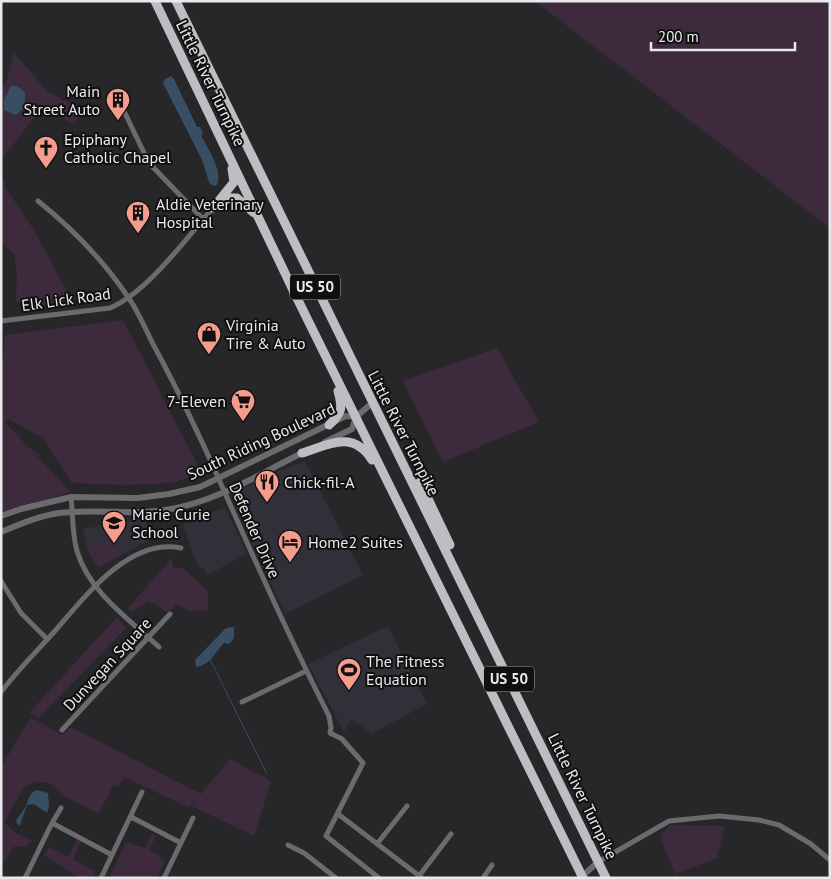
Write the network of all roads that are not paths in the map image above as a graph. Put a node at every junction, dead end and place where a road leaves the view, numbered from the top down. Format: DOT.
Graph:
graph roads {
  1 [pos="155,1"];
  2 [pos="176,1"];
  3 [pos="121,105"];
  4 [pos="225,144"];
  5 [pos="38,201"];
  6 [pos="213,208"];
  7 [pos="203,219"];
  8 [pos="260,220"];
  9 [pos="129,298"];
  10 [pos="1,321"];
  11 [pos="331,367"];
  12 [pos="372,404"];
  13 [pos="356,417"];
  14 [pos="328,425"];
  15 [pos="302,453"];
  16 [pos="219,479"];
  17 [pos="420,482"];
  18 [pos="393,492"];
  19 [pos="225,493"];
  20 [pos="70,497"];
  21 [pos="72,512"];
  22 [pos="1,516"];
  23 [pos="1,532"];
  24 [pos="181,548"];
  25 [pos="1,581"];
  26 [pos="95,586"];
  27 [pos="463,586"];
  28 [pos="170,614"];
  29 [pos="148,637"];
  30 [pos="47,639"];
  31 [pos="159,647"];
  32 [pos="306,671"];
  33 [pos="2,688"];
  34 [pos="242,702"];
  35 [pos="62,730"];
  36 [pos="142,792"];
  37 [pos="407,806"];
  38 [pos="61,808"];
  39 [pos="338,814"];
  40 [pos="131,817"];
  41 [pos="193,818"];
  42 [pos="52,823"];
  43 [pos="451,834"];
  44 [pos="181,842"];
  45 [pos="288,844"];
  46 [pos="378,844"];
  47 [pos="112,855"];
  48 [pos="830,860"];
  49 [pos="598,862"];
  50 [pos="492,866"];
  51 [pos="421,877"];
  52 [pos="582,877"];
  53 [pos="25,878"];
  54 [pos="101,878"];
  55 [pos="164,878"];
  56 [pos="336,878"];
  57 [pos="379,878"];
  58 [pos="483,878"];
  59 [pos="606,878"];
  1 -- 4 [label="highway, Little River Turnpike / US 50"];
  2 -- 12 [label="highway, Little River Turnpike / US 50"];
  3 -- 7 [label="street"];
  4 -- 6 [label="highway"];
  4 -- 8 [label="highway, Little River Turnpike / US 50"];
  5 -- 9 [label="street, Defender Drive"];
  6 -- 7 [label="street, Elk Lick Road"];
  6 -- 8 [label="highway"];
  7 -- 9 [label="street, Elk Lick Road"];
  8 -- 11 [label="highway, Little River Turnpike / US 50"];
  9 -- 10 [label="street, Elk Lick Road"];
  9 -- 16 [label="street, Defender Drive"];
  11 -- 13 [label="highway, Little River Turnpike / US 50"];
  11 -- 14 [label="highway"];
  12 -- 13 [label="street, South Riding Boulevard"];
  12 -- 27 [label="highway, Little River Turnpike / US 50"];
  13 -- 14 [label="street, South Riding Boulevard"];
  13 -- 15 [label="street, South Riding Boulevard"];
  13 -- 18 [label="highway, Little River Turnpike / US 50"];
  14 -- 16 [label="street, South Riding Boulevard"];
  15 -- 18 [label="highway"];
  15 -- 19 [label="street, South Riding Boulevard"];
  16 -- 19 [label="street, Defender Drive"];
  16 -- 20 [label="street, South Riding Boulevard"];
  17 -- 27 [label="highway"];
  18 -- 52 [label="highway, Little River Turnpike / US 50"];
  19 -- 21 [label="street, South Riding Boulevard"];
  19 -- 32 [label="street, Defender Drive"];
  20 -- 21 [label="street"];
  20 -- 22 [label="street, South Riding Boulevard"];
  21 -- 23 [label="street, South Riding Boulevard"];
  21 -- 26 [label="street"];
  24 -- 26 [label="street"];
  25 -- 30 [label="street"];
  26 -- 29 [label="street"];
  26 -- 30 [label="street"];
  27 -- 49 [label="highway, Little River Turnpike / US 50"];
  28 -- 29 [label="street, Dunvegan Square"];
  29 -- 31 [label="street"];
  29 -- 35 [label="street, Dunvegan Square"];
  30 -- 33 [label="street"];
  32 -- 34 [label="street"];
  32 -- 39 [label="street, Defender Drive"];
  36 -- 40 [label="street"];
  37 -- 46 [label="street"];
  38 -- 42 [label="street"];
  39 -- 46 [label="street"];
  39 -- 57 [label="street"];
  40 -- 44 [label="street"];
  40 -- 47 [label="street"];
  41 -- 44 [label="street"];
  42 -- 47 [label="street"];
  42 -- 53 [label="street"];
  43 -- 51 [label="street"];
  44 -- 55 [label="street"];
  45 -- 56 [label="street"];
  46 -- 51 [label="street"];
  47 -- 54 [label="street"];
  48 -- 49 [label="street"];
  49 -- 52 [label="street"];
  49 -- 59 [label="highway, Little River Turnpike / US 50"];
  50 -- 58 [label="street"];
}
